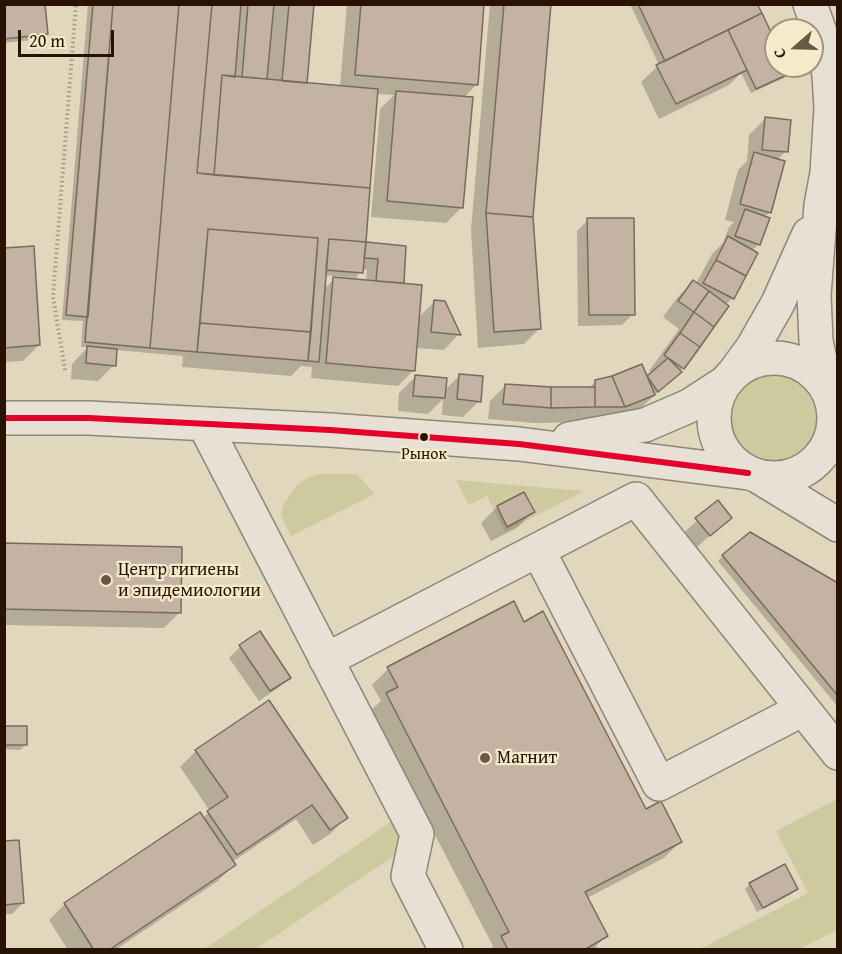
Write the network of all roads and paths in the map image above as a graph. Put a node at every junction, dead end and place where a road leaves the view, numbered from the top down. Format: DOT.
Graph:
graph roads {
  1 [pos="76,4"];
  2 [pos="810,4"];
  3 [pos="832,172"];
  4 [pos="821,205"];
  5 [pos="65,370"];
  6 [pos="730,378"];
  7 [pos="832,404"];
  8 [pos="4,418"];
  9 [pos="204,424"];
  10 [pos="519,444"];
  11 [pos="754,475"];
  12 [pos="837,525"];
  13 [pos="538,550"];
  14 [pos="326,660"];
  15 [pos="803,709"];
  16 [pos="837,753"];
  17 [pos="446,950"];
  1 -- 5 [label="path"];
  2 -- 3 [label="street"];
  3 -- 4 [label="street"];
  4 -- 6 [label="street"];
  4 -- 7 [label="street"];
  6 -- 7 [label="street"];
  6 -- 10 [label="street"];
  6 -- 11 [label="street"];
  7 -- 11 [label="street"];
  8 -- 9 [label="street"];
  9 -- 10 [label="street"];
  9 -- 14 [label="street"];
  10 -- 11 [label="street"];
  11 -- 12 [label="street"];
  13 -- 14 [label="street"];
  13 -- 15 [label="street"];
  13 -- 15 [label="street"];
  14 -- 17 [label="street"];
  15 -- 16 [label="street"];
}
